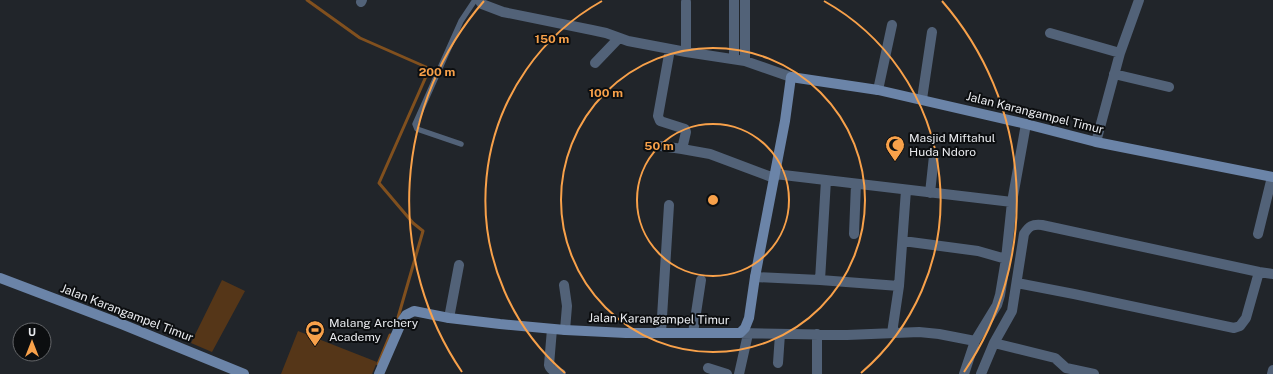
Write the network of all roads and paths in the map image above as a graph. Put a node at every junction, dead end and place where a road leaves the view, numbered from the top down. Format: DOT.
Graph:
graph roads {
  1 [pos="475,0"];
  2 [pos="479,0"];
  3 [pos="734,0"];
  4 [pos="745,0"];
  5 [pos="1139,0"];
  6 [pos="686,2"];
  7 [pos="892,25"];
  8 [pos="932,32"];
  9 [pos="1050,33"];
  10 [pos="619,38"];
  11 [pos="670,49"];
  12 [pos="686,52"];
  13 [pos="1120,53"];
  14 [pos="734,59"];
  15 [pos="745,61"];
  16 [pos="595,63"];
  17 [pos="1114,74"];
  18 [pos="791,77"];
  19 [pos="1169,87"];
  20 [pos="878,90"];
  21 [pos="922,99"];
  22 [pos="1026,124"];
  23 [pos="1096,142"];
  24 [pos="461,144"];
  25 [pos="660,146"];
  26 [pos="682,149"];
  27 [pos="934,156"];
  28 [pos="775,176"];
  29 [pos="1272,177"];
  30 [pos="826,180"];
  31 [pos="856,184"];
  32 [pos="906,190"];
  33 [pos="930,193"];
  34 [pos="1012,202"];
  35 [pos="669,205"];
  36 [pos="854,234"];
  37 [pos="1258,234"];
  38 [pos="903,241"];
  39 [pos="1006,259"];
  40 [pos="459,265"];
  41 [pos="1259,272"];
  42 [pos="1273,274"];
  43 [pos="755,277"];
  44 [pos="0,278"];
  45 [pos="701,280"];
  46 [pos="820,280"];
  47 [pos="1017,283"];
  48 [pos="564,286"];
  49 [pos="899,286"];
  50 [pos="448,318"];
  51 [pos="552,329"];
  52 [pos="565,330"];
  53 [pos="661,333"];
  54 [pos="693,333"];
  55 [pos="892,333"];
  56 [pos="744,334"];
  57 [pos="780,334"];
  58 [pos="817,334"];
  59 [pos="975,341"];
  60 [pos="994,342"];
  61 [pos="778,363"];
  62 [pos="708,368"];
  63 [pos="1273,370"];
  64 [pos="557,373"];
  65 [pos="244,374"];
  66 [pos="379,374"];
  67 [pos="727,374"];
  68 [pos="739,374"];
  69 [pos="817,374"];
  70 [pos="964,374"];
  71 [pos="981,374"];
  72 [pos="1094,374"];
  73 [pos="1272,374"];
  1 -- 24 [label="lane"];
  2 -- 10 [label="street, Jalan Karangampel Timur"];
  3 -- 14 [label="street"];
  4 -- 15 [label="street"];
  5 -- 13 [label="street"];
  6 -- 12 [label="street"];
  7 -- 20 [label="street"];
  8 -- 21 [label="street"];
  9 -- 13 [label="street"];
  10 -- 11 [label="street, Jalan Karangampel Timur"];
  10 -- 16 [label="street"];
  11 -- 12 [label="street, Jalan Karangampel Timur"];
  11 -- 26 [label="street"];
  12 -- 14 [label="street, Jalan Karangampel Timur"];
  13 -- 17 [label="street"];
  14 -- 15 [label="street, Jalan Karangampel Timur"];
  15 -- 18 [label="street, Jalan Karangampel Timur"];
  17 -- 19 [label="street"];
  17 -- 23 [label="street"];
  18 -- 20 [label="street, Jalan Karangampel Timur"];
  18 -- 28 [label="street, Jalan Karangampel Timur"];
  20 -- 21 [label="street, Jalan Karangampel Timur"];
  21 -- 22 [label="street, Jalan Karangampel Timur"];
  22 -- 23 [label="street, Jalan Karangampel Timur"];
  22 -- 34 [label="street"];
  23 -- 29 [label="street, Jalan Karangampel Timur"];
  25 -- 26 [label="street"];
  26 -- 28 [label="street"];
  27 -- 33 [label="street"];
  28 -- 30 [label="street"];
  28 -- 43 [label="street, Jalan Karangampel Timur"];
  29 -- 37 [label="street"];
  30 -- 31 [label="street"];
  30 -- 46 [label="street"];
  31 -- 32 [label="street"];
  31 -- 36 [label="street"];
  32 -- 33 [label="street"];
  32 -- 38 [label="street"];
  33 -- 34 [label="street"];
  34 -- 39 [label="street"];
  35 -- 53 [label="street"];
  38 -- 39 [label="street"];
  38 -- 49 [label="street"];
  39 -- 59 [label="street"];
  40 -- 50 [label="street"];
  41 -- 42 [label="street"];
  41 -- 47 [label="street"];
  41 -- 47 [label="street"];
  43 -- 46 [label="street"];
  43 -- 56 [label="street, Jalan Karangampel Timur"];
  44 -- 65 [label="street, Jalan Karangampel Timur"];
  45 -- 54 [label="street"];
  46 -- 49 [label="street"];
  47 -- 60 [label="street"];
  48 -- 52 [label="street"];
  49 -- 55 [label="street"];
  50 -- 51 [label="street, Jalan Karangampel Timur"];
  50 -- 66 [label="street, Jalan Karangampel Timur"];
  51 -- 52 [label="street, Jalan Karangampel Timur"];
  51 -- 64 [label="street"];
  52 -- 53 [label="street, Jalan Karangampel Timur"];
  53 -- 54 [label="street, Jalan Karangampel Timur"];
  54 -- 56 [label="street, Jalan Karangampel Timur"];
  55 -- 58 [label="street"];
  55 -- 59 [label="street"];
  56 -- 57 [label="street"];
  56 -- 68 [label="street"];
  57 -- 58 [label="street"];
  57 -- 61 [label="street"];
  58 -- 69 [label="street"];
  59 -- 70 [label="street"];
  60 -- 71 [label="street"];
  60 -- 72 [label="street"];
  62 -- 67 [label="street"];
  63 -- 73 [label="street"];
}
